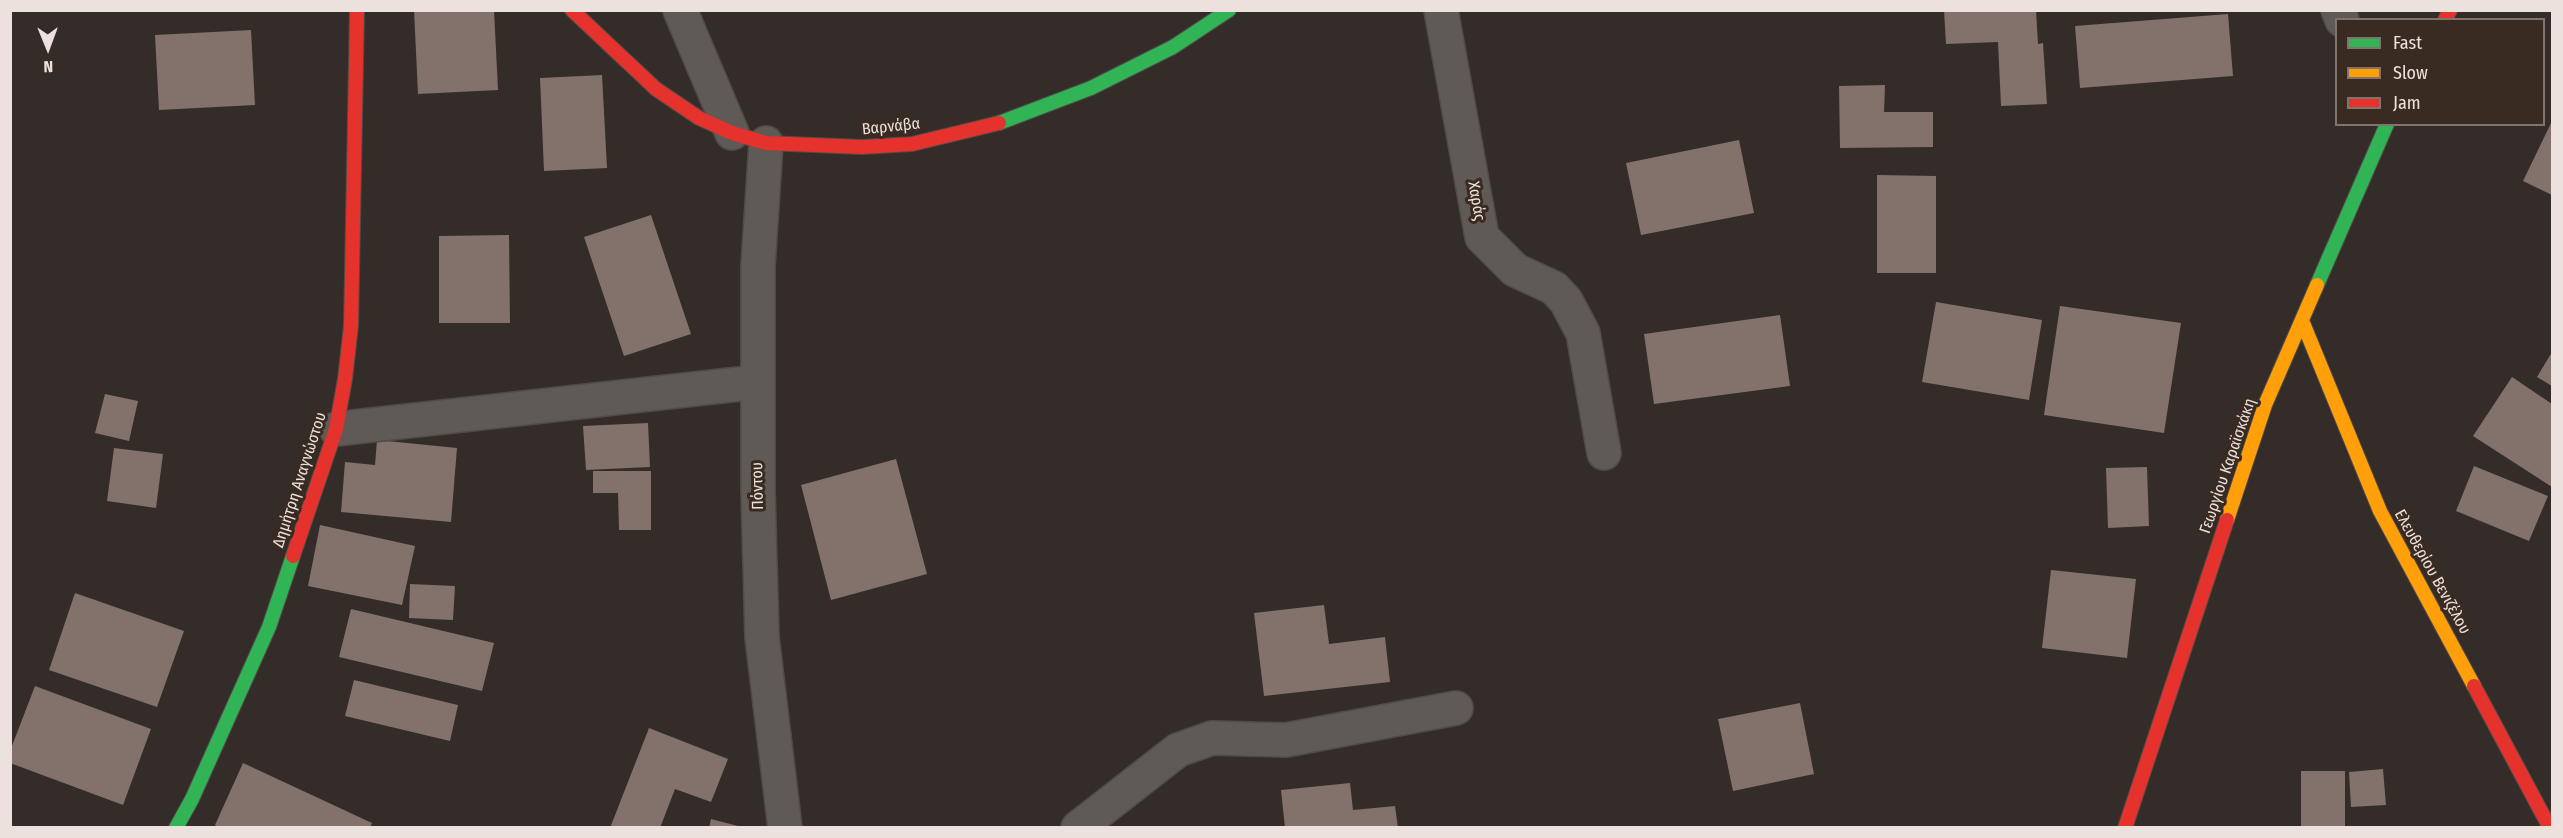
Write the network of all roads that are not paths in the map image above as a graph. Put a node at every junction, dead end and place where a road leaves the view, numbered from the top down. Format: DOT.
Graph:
graph roads {
  1 [pos="357,10"];
  2 [pos="572,10"];
  3 [pos="680,10"];
  4 [pos="1229,10"];
  5 [pos="1441,10"];
  6 [pos="2386,126"];
  7 [pos="732,134"];
  8 [pos="766,143"];
  9 [pos="2303,323"];
  10 [pos="757,382"];
  11 [pos="336,429"];
  12 [pos="1604,453"];
  13 [pos="1456,708"];
  14 [pos="176,828"];
  15 [pos="785,828"];
  16 [pos="1078,828"];
  17 [pos="2125,828"];
  18 [pos="2550,828"];
  1 -- 11 [label="street, Δημήτρη Αναγνώστου"];
  2 -- 7 [label="street, Βαρνάβα"];
  3 -- 7 [label="street"];
  4 -- 8 [label="street, Βαρνάβα"];
  5 -- 12 [label="street, Χαράς"];
  6 -- 9 [label="street, Γεωργίου Καραϊσκάκη"];
  7 -- 8 [label="street, Βαρνάβα"];
  8 -- 10 [label="street, Πόντου"];
  9 -- 17 [label="street, Γεωργίου Καραϊσκάκη"];
  9 -- 18 [label="street, Ελευθερίου Βενιζέλου"];
  10 -- 11 [label="street"];
  10 -- 15 [label="street, Πόντου"];
  11 -- 14 [label="street, Δημήτρη Αναγνώστου"];
  13 -- 16 [label="street"];
}
